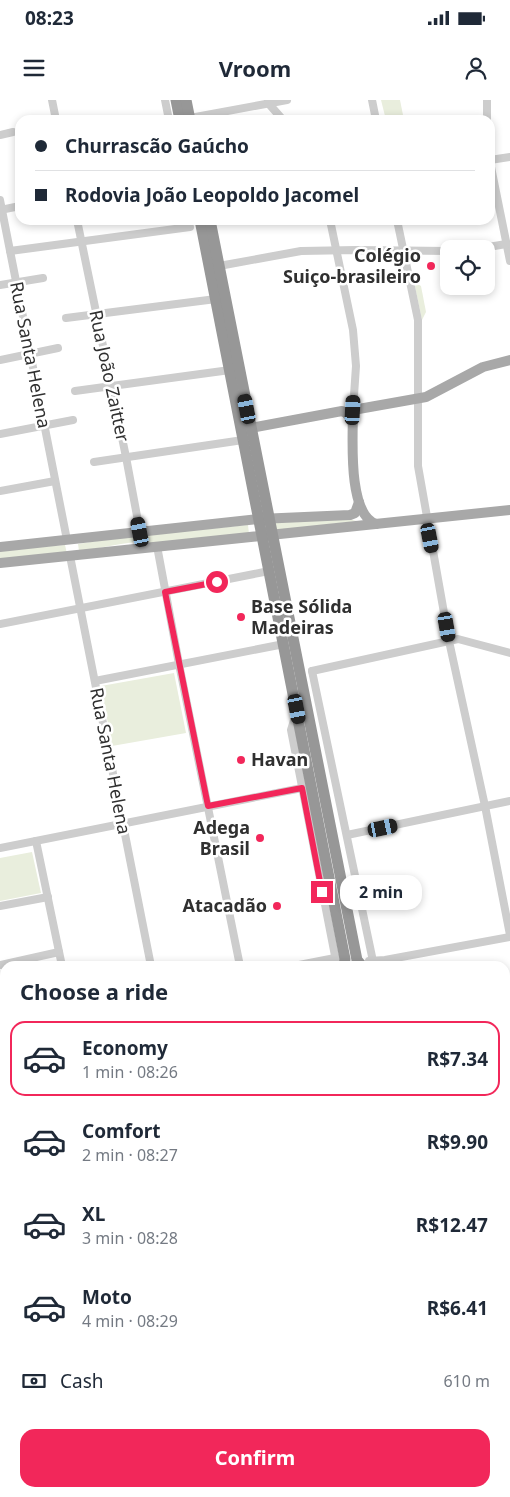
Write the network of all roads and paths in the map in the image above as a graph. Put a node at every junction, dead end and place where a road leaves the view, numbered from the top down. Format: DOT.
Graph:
graph roads {
  1 [pos="52,100"];
  2 [pos="165,100"];
  3 [pos="176,100"];
  4 [pos="186,100"];
  5 [pos="287,100"];
  6 [pos="372,100"];
  7 [pos="487,100"];
  8 [pos="268,102"];
  9 [pos="55,115"];
  10 [pos="168,115"];
  11 [pos="185,115"];
  12 [pos="187,115"];
  13 [pos="206,115"];
  14 [pos="280,115"];
  15 [pos="375,115"];
  16 [pos="487,115"];
  17 [pos="13,132"];
  18 [pos="0,135"];
  19 [pos="510,157"];
  20 [pos="495,160"];
  21 [pos="495,185"];
  22 [pos="0,200"];
  23 [pos="15,207"];
  24 [pos="1,210"];
  25 [pos="78,225"];
  26 [pos="177,225"];
  27 [pos="192,225"];
  28 [pos="201,225"];
  29 [pos="210,225"];
  30 [pos="331,225"];
  31 [pos="398,225"];
  32 [pos="203,233"];
  33 [pos="81,241"];
  34 [pos="495,248"];
  35 [pos="508,248"];
  36 [pos="336,250"];
  37 [pos="10,251"];
  38 [pos="404,251"];
  39 [pos="440,251"];
  40 [pos="510,261"];
  41 [pos="214,267"];
  42 [pos="43,278"];
  43 [pos="16,282"];
  44 [pos="0,285"];
  45 [pos="216,299"];
  46 [pos="95,313"];
  47 [pos="66,318"];
  48 [pos="58,348"];
  49 [pos="30,354"];
  50 [pos="0,360"];
  51 [pos="510,360"];
  52 [pos="230,370"];
  53 [pos="111,386"];
  54 [pos="75,391"];
  55 [pos="418,398"];
  56 [pos="353,410"];
  57 [pos="73,420"];
  58 [pos="353,422"];
  59 [pos="44,425"];
  60 [pos="251,428"];
  61 [pos="0,434"];
  62 [pos="243,440"];
  63 [pos="126,457"];
  64 [pos="94,462"];
  65 [pos="55,481"];
  66 [pos="0,490"];
  67 [pos="359,502"];
  68 [pos="510,510"];
  69 [pos="264,519"];
  70 [pos="427,519"];
  71 [pos="376,525"];
  72 [pos="140,532"];
  73 [pos="267,535"];
  74 [pos="67,540"];
  75 [pos="157,546"];
  76 [pos="0,547"];
  77 [pos="143,548"];
  78 [pos="70,556"];
  79 [pos="0,563"];
  80 [pos="269,571"];
  81 [pos="165,592"];
  82 [pos="80,609"];
  83 [pos="0,624"];
  84 [pos="449,642"];
  85 [pos="284,644"];
  86 [pos="510,653"];
  87 [pos="179,664"];
  88 [pos="298,665"];
  89 [pos="312,671"];
  90 [pos="95,681"];
  91 [pos="297,709"];
  92 [pos="302,788"];
  93 [pos="510,801"];
  94 [pos="208,806"];
  95 [pos="485,806"];
  96 [pos="123,824"];
  97 [pos="346,835"];
  98 [pos="36,841"];
  99 [pos="0,848"];
  100 [pos="48,897"];
  101 [pos="0,906"];
  102 [pos="510,936"];
  103 [pos="59,952"];
  104 [pos="15,961"];
  105 [pos="61,961"];
  106 [pos="150,961"];
  107 [pos="239,961"];
  108 [pos="341,961"];
  109 [pos="341,961"];
  110 [pos="365,961"];
  111 [pos="366,961"];
  112 [pos="381,961"];
  1 -- 9 [label="street"];
  2 -- 10 [label="street"];
  3 -- 11 [label="highway"];
  4 -- 12 [label="highway"];
  5 -- 8 [label="street"];
  6 -- 15 [label="street"];
  7 -- 16 [label="street"];
  8 -- 13 [label="street"];
  8 -- 14 [label="street"];
  17 -- 18 [label="street"];
  19 -- 20 [label="street"];
  21 -- 35 [label="street"];
  22 -- 24 [label="street, Rua Santa Helena"];
  23 -- 24 [label="street"];
  24 -- 37 [label="street, Rua Santa Helena"];
  25 -- 33 [label="street, Rua João Zaitter"];
  26 -- 33 [label="street"];
  27 -- 32 [label="street"];
  28 -- 32 [label="highway"];
  29 -- 41 [label="highway"];
  30 -- 36 [label="street"];
  31 -- 38 [label="street"];
  32 -- 41 [label="highway"];
  33 -- 37 [label="street"];
  33 -- 46 [label="street, Rua João Zaitter"];
  34 -- 35 [label="street"];
  35 -- 40 [label="street"];
  36 -- 38 [label="street"];
  36 -- 41 [label="street"];
  36 -- 56 [label="street"];
  37 -- 43 [label="street, Rua Santa Helena"];
  38 -- 39 [label="street"];
  38 -- 55 [label="street"];
  41 -- 45 [label="highway"];
  41 -- 60 [label="highway"];
  42 -- 43 [label="street"];
  43 -- 44 [label="street"];
  43 -- 49 [label="street, Rua Santa Helena"];
  45 -- 46 [label="street"];
  45 -- 52 [label="highway"];
  46 -- 47 [label="street"];
  46 -- 53 [label="street, Rua João Zaitter"];
  48 -- 49 [label="street"];
  49 -- 50 [label="street"];
  49 -- 59 [label="street, Rua Santa Helena"];
  51 -- 55 [label="main road"];
  52 -- 53 [label="street"];
  52 -- 62 [label="highway"];
  53 -- 54 [label="street"];
  53 -- 63 [label="street, Rua João Zaitter"];
  55 -- 56 [label="main road"];
  55 -- 70 [label="street"];
  56 -- 58 [label="main road"];
  57 -- 59 [label="street"];
  58 -- 60 [label="main road"];
  58 -- 67 [label="main road"];
  59 -- 61 [label="street"];
  59 -- 65 [label="street, Rua Santa Helena"];
  60 -- 69 [label="highway"];
  62 -- 63 [label="street"];
  62 -- 69 [label="highway"];
  63 -- 64 [label="street"];
  63 -- 72 [label="street, Rua João Zaitter"];
  65 -- 66 [label="street"];
  65 -- 74 [label="street, Rua Santa Helena"];
  67 -- 69 [label="main road"];
  67 -- 71 [label="main road"];
  68 -- 70 [label="main road"];
  69 -- 72 [label="main road"];
  69 -- 73 [label="highway"];
  70 -- 71 [label="main road"];
  70 -- 84 [label="street"];
  71 -- 73 [label="main road"];
  72 -- 74 [label="main road"];
  72 -- 77 [label="main road"];
  73 -- 75 [label="main road"];
  73 -- 80 [label="highway"];
  73 -- 88 [label="highway"];
  74 -- 76 [label="main road"];
  74 -- 78 [label="main road"];
  75 -- 77 [label="main road"];
  75 -- 81 [label="street"];
  77 -- 78 [label="main road"];
  78 -- 79 [label="main road"];
  78 -- 82 [label="street, Rua Santa Helena"];
  80 -- 81 [label="street"];
  80 -- 85 [label="highway"];
  81 -- 82 [label="street"];
  81 -- 87 [label="street"];
  82 -- 83 [label="street"];
  82 -- 90 [label="street, Rua Santa Helena"];
  84 -- 86 [label="street"];
  84 -- 89 [label="street"];
  84 -- 95 [label="street"];
  85 -- 87 [label="street"];
  85 -- 91 [label="highway"];
  87 -- 90 [label="street"];
  87 -- 94 [label="street"];
  88 -- 89 [label="street"];
  88 -- 110 [label="highway"];
  89 -- 97 [label="street"];
  90 -- 96 [label="street, Rua Santa Helena"];
  91 -- 92 [label="street"];
  91 -- 108 [label="highway"];
  92 -- 94 [label="street"];
  92 -- 109 [label="street"];
  93 -- 95 [label="street"];
  94 -- 96 [label="street"];
  94 -- 107 [label="street"];
  95 -- 97 [label="street"];
  95 -- 102 [label="street"];
  96 -- 98 [label="street"];
  96 -- 106 [label="street, Rua Santa Helena"];
  97 -- 111 [label="street"];
  98 -- 99 [label="street"];
  98 -- 100 [label="street"];
  100 -- 101 [label="street"];
  100 -- 103 [label="street"];
  102 -- 112 [label="street"];
  103 -- 104 [label="street"];
  103 -- 105 [label="street"];
}
